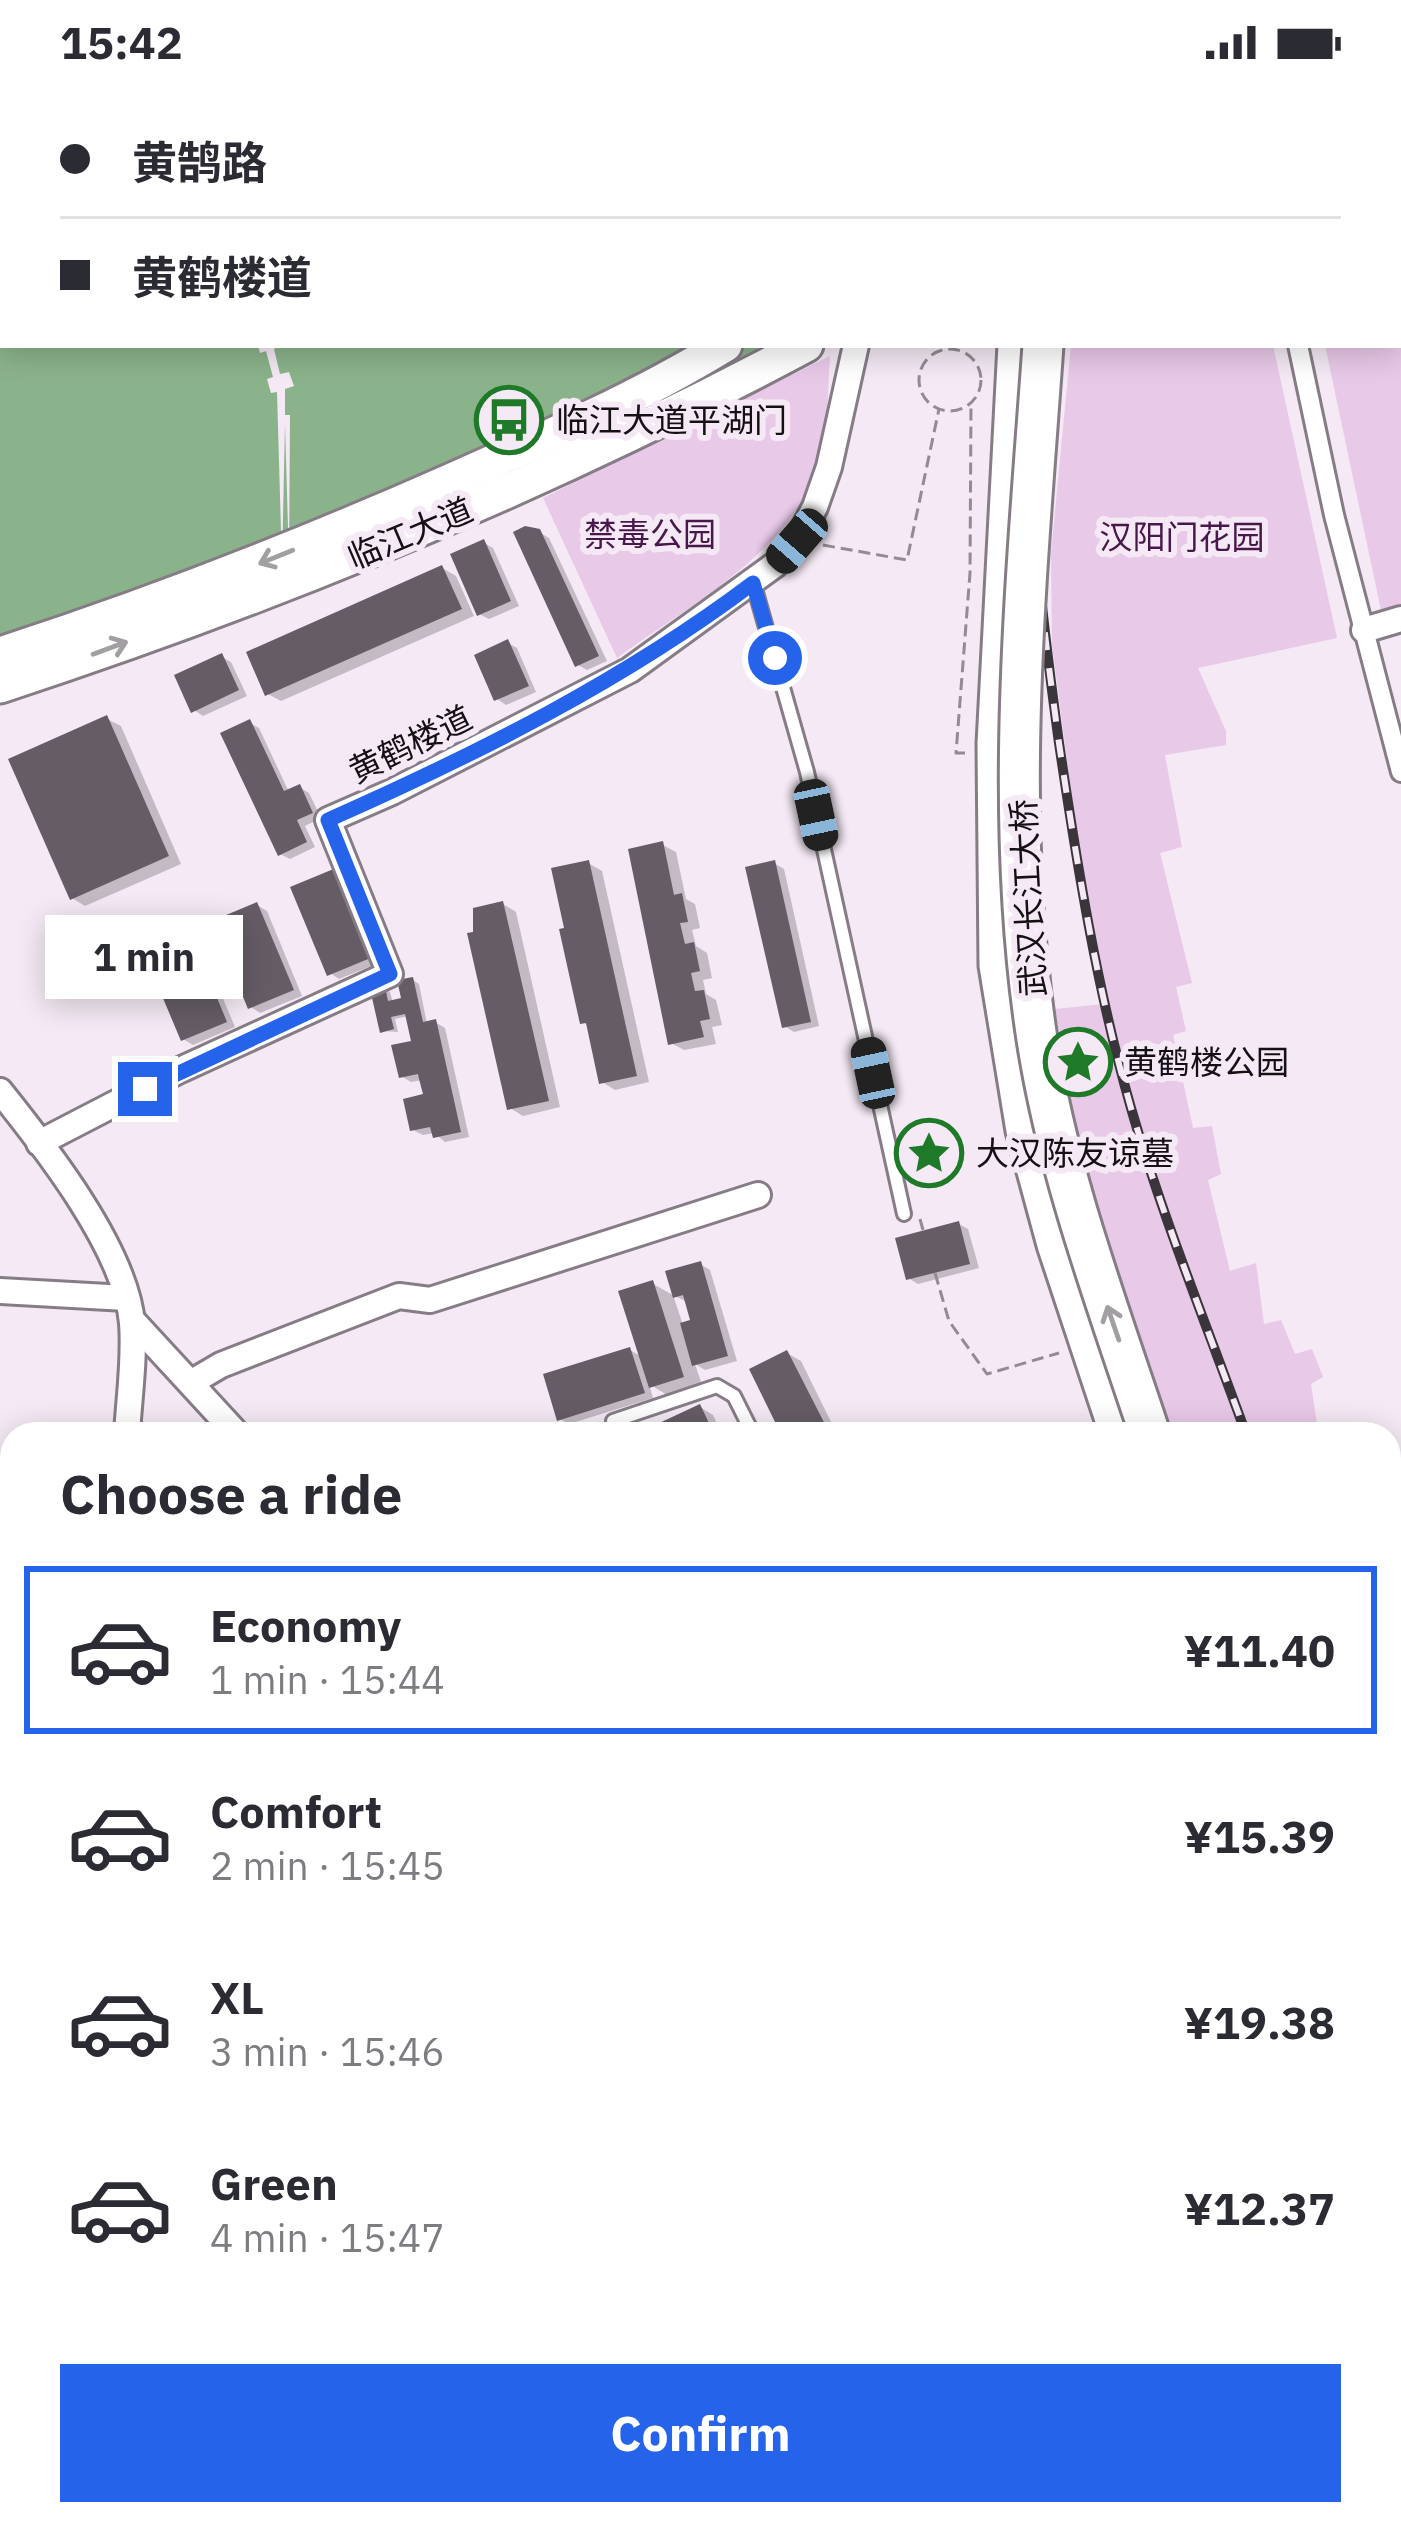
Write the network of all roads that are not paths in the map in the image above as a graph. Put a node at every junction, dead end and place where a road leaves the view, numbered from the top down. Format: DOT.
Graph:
graph roads {
  1 [pos="720,348"];
  2 [pos="800,348"];
  3 [pos="855,348"];
  4 [pos="1018,348"];
  5 [pos="1043,348"];
  6 [pos="1299,348"];
  7 [pos="467,492"];
  8 [pos="753,583"];
  9 [pos="1401,619"];
  10 [pos="1364,629"];
  11 [pos="0,654"];
  12 [pos="0,686"];
  13 [pos="1401,772"];
  14 [pos="0,1091"];
  15 [pos="39,1143"];
  16 [pos="758,1195"];
  17 [pos="904,1214"];
  18 [pos="0,1291"];
  19 [pos="129,1309"];
  20 [pos="192,1382"];
  21 [pos="613,1421"];
  22 [pos="127,1422"];
  23 [pos="227,1422"];
  24 [pos="747,1422"];
  25 [pos="1116,1422"];
  26 [pos="1146,1422"];
  1 -- 7 [label="main road, 临江大道"];
  2 -- 7 [label="main road, 临江大道"];
  3 -- 8 [label="street"];
  4 -- 25 [label="highway, 武汉长江大桥"];
  26 -- 5 [label="highway, 武汉长江大桥, one-way, bridge"];
  6 -- 10 [label="street"];
  7 -- 11 [label="main road, 临江大道, one-way"];
  12 -- 7 [label="main road, 临江大道, one-way"];
  8 -- 15 [label="street, 黄鹤楼道"];
  8 -- 17 [label="lane"];
  9 -- 10 [label="street"];
  10 -- 13 [label="street"];
  14 -- 15 [label="street"];
  15 -- 19 [label="street"];
  16 -- 20 [label="street"];
  18 -- 19 [label="street"];
  19 -- 20 [label="street"];
  19 -- 22 [label="street"];
  20 -- 23 [label="street"];
  21 -- 24 [label="lane"];
}
